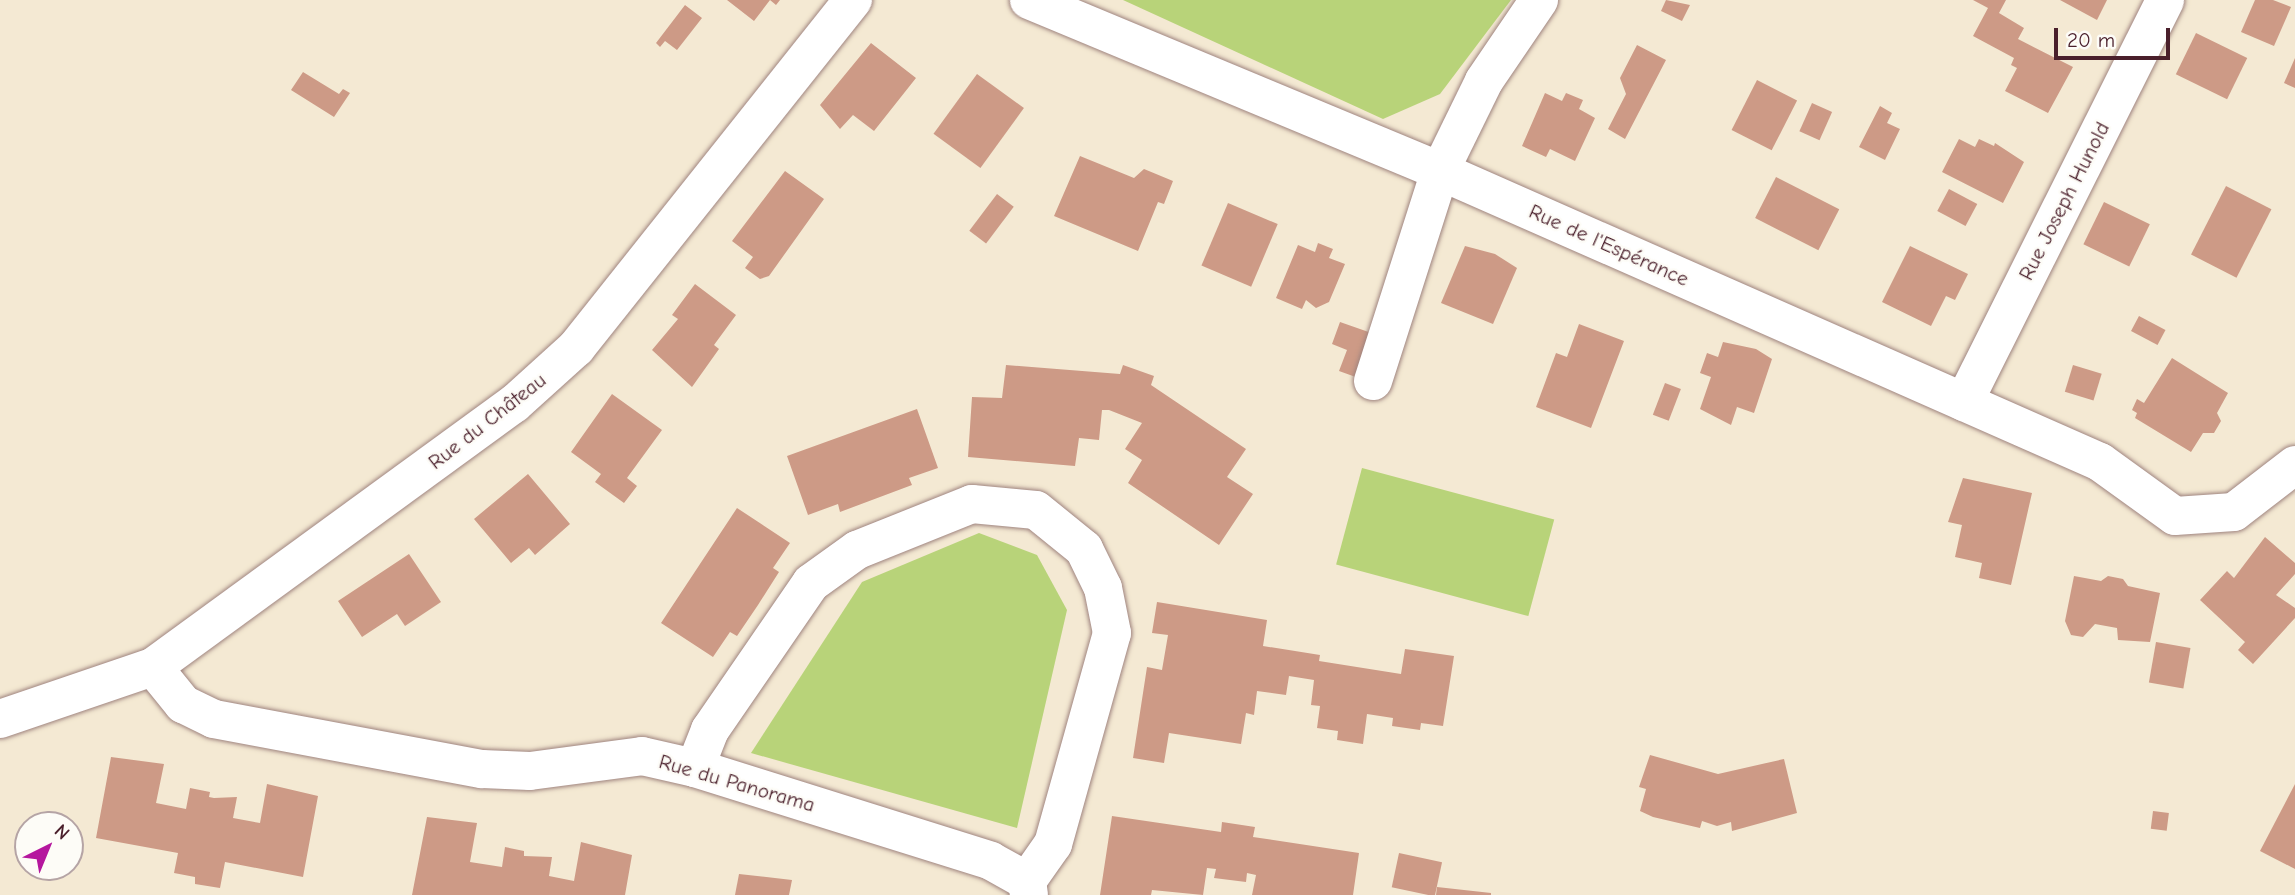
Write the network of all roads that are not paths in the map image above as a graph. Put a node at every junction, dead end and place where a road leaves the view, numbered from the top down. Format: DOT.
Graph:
graph roads {
  1 [pos="853,0"];
  2 [pos="1029,0"];
  3 [pos="1539,0"];
  4 [pos="2165,0"];
  5 [pos="1440,171"];
  6 [pos="1373,381"];
  7 [pos="1964,402"];
  8 [pos="2295,465"];
  9 [pos="153,667"];
  10 [pos="5,722"];
  11 [pos="695,768"];
  12 [pos="1028,888"];
  1 -- 9 [label="street, Rue du Château"];
  2 -- 5 [label="street, Rue de l'Espérance"];
  3 -- 5 [label="street"];
  4 -- 7 [label="street, Rue Joseph Hunold"];
  5 -- 6 [label="street"];
  5 -- 7 [label="street, Rue de l'Espérance"];
  7 -- 8 [label="street, Rue de l'Espérance"];
  9 -- 10 [label="street, Rue du Château"];
  9 -- 11 [label="street, Rue du Panorama"];
  11 -- 12 [label="street, Rue du Panorama"];
  11 -- 12 [label="street"];
}
